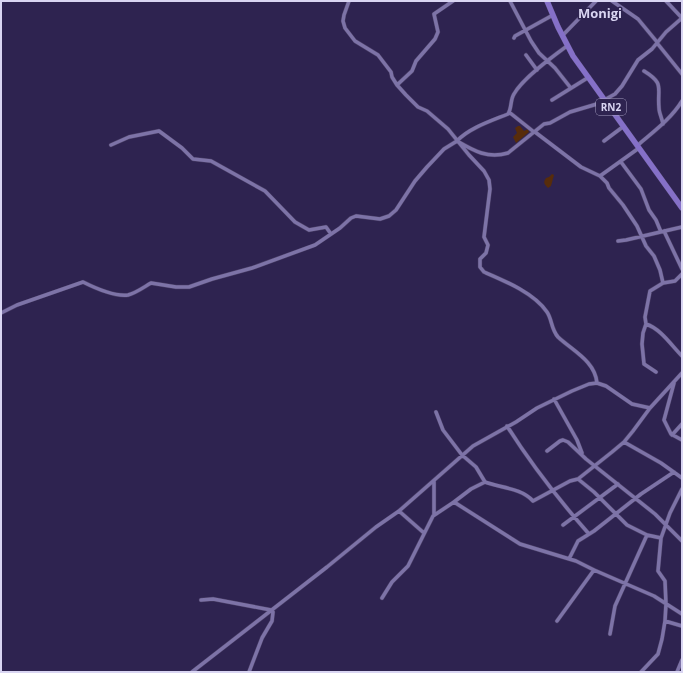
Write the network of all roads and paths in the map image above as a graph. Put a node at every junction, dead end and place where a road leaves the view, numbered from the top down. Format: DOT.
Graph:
graph roads {
  1 [pos="349,1"];
  2 [pos="453,1"];
  3 [pos="510,1"];
  4 [pos="547,1"];
  5 [pos="596,1"];
  6 [pos="612,1"];
  7 [pos="666,1"];
  8 [pos="553,15"];
  9 [pos="682,18"];
  10 [pos="525,31"];
  11 [pos="562,36"];
  12 [pos="514,38"];
  13 [pos="657,43"];
  14 [pos="568,46"];
  15 [pos="526,55"];
  16 [pos="548,61"];
  17 [pos="537,70"];
  18 [pos="644,71"];
  19 [pos="682,74"];
  20 [pos="589,77"];
  21 [pos="397,85"];
  22 [pos="570,87"];
  23 [pos="605,99"];
  24 [pos="552,100"];
  25 [pos="682,101"];
  26 [pos="509,112"];
  27 [pos="663,124"];
  28 [pos="624,126"];
  29 [pos="534,132"];
  30 [pos="457,141"];
  31 [pos="604,141"];
  32 [pos="111,145"];
  33 [pos="638,147"];
  34 [pos="621,162"];
  35 [pos="600,176"];
  36 [pos="682,208"];
  37 [pos="682,227"];
  38 [pos="663,232"];
  39 [pos="331,234"];
  40 [pos="641,236"];
  41 [pos="618,241"];
  42 [pos="682,269"];
  43 [pos="682,274"];
  44 [pos="663,283"];
  45 [pos="1,313"];
  46 [pos="646,324"];
  47 [pos="682,356"];
  48 [pos="656,372"];
  49 [pos="682,373"];
  50 [pos="674,382"];
  51 [pos="597,383"];
  52 [pos="554,399"];
  53 [pos="650,408"];
  54 [pos="436,412"];
  55 [pos="682,424"];
  56 [pos="507,426"];
  57 [pos="672,435"];
  58 [pos="682,440"];
  59 [pos="624,442"];
  60 [pos="547,451"];
  61 [pos="462,455"];
  62 [pos="582,455"];
  63 [pos="596,466"];
  64 [pos="674,472"];
  65 [pos="682,478"];
  66 [pos="578,479"];
  67 [pos="434,481"];
  68 [pos="485,482"];
  69 [pos="618,484"];
  70 [pos="682,489"];
  71 [pos="554,491"];
  72 [pos="678,496"];
  73 [pos="635,498"];
  74 [pos="600,499"];
  75 [pos="682,499"];
  76 [pos="454,502"];
  77 [pos="399,512"];
  78 [pos="434,514"];
  79 [pos="616,514"];
  80 [pos="574,517"];
  81 [pos="666,524"];
  82 [pos="563,525"];
  83 [pos="424,533"];
  84 [pos="590,534"];
  85 [pos="648,535"];
  86 [pos="662,538"];
  87 [pos="682,541"];
  88 [pos="569,559"];
  89 [pos="594,570"];
  90 [pos="625,583"];
  91 [pos="382,598"];
  92 [pos="201,600"];
  93 [pos="666,604"];
  94 [pos="271,610"];
  95 [pos="682,614"];
  96 [pos="557,621"];
  97 [pos="665,621"];
  98 [pos="682,626"];
  99 [pos="610,634"];
  100 [pos="682,660"];
  101 [pos="192,672"];
  102 [pos="249,672"];
  103 [pos="641,672"];
  104 [pos="677,672"];
  1 -- 21 [label="street"];
  2 -- 21 [label="street"];
  3 -- 10 [label="street"];
  4 -- 8 [label="highway, RN2"];
  5 -- 11 [label="street"];
  6 -- 13 [label="street"];
  7 -- 9 [label="street"];
  8 -- 10 [label="street"];
  8 -- 11 [label="highway, RN2"];
  9 -- 13 [label="street"];
  10 -- 12 [label="street"];
  10 -- 16 [label="street"];
  11 -- 14 [label="highway, RN2"];
  13 -- 19 [label="street"];
  13 -- 23 [label="street"];
  14 -- 16 [label="street"];
  14 -- 20 [label="highway, RN2"];
  15 -- 17 [label="street"];
  16 -- 17 [label="street"];
  16 -- 22 [label="street"];
  17 -- 26 [label="street"];
  18 -- 27 [label="street"];
  20 -- 22 [label="street"];
  20 -- 23 [label="highway, RN2"];
  21 -- 30 [label="street"];
  22 -- 24 [label="street"];
  23 -- 28 [label="highway, RN2"];
  23 -- 29 [label="street"];
  25 -- 27 [label="street"];
  26 -- 29 [label="street"];
  26 -- 30 [label="street"];
  27 -- 33 [label="street"];
  28 -- 31 [label="street"];
  28 -- 33 [label="highway, RN2"];
  29 -- 30 [label="street"];
  29 -- 35 [label="street"];
  30 -- 39 [label="street"];
  30 -- 51 [label="street"];
  32 -- 39 [label="street"];
  33 -- 34 [label="street"];
  33 -- 36 [label="highway, RN2"];
  34 -- 35 [label="street"];
  34 -- 38 [label="street"];
  35 -- 40 [label="street"];
  37 -- 38 [label="street"];
  38 -- 40 [label="street"];
  38 -- 42 [label="street"];
  39 -- 45 [label="street"];
  40 -- 41 [label="street"];
  40 -- 44 [label="street"];
  43 -- 44 [label="street"];
  44 -- 46 [label="street"];
  46 -- 47 [label="street"];
  46 -- 48 [label="street"];
  49 -- 50 [label="street"];
  50 -- 53 [label="street"];
  50 -- 57 [label="street"];
  51 -- 52 [label="street"];
  51 -- 53 [label="street"];
  52 -- 56 [label="street"];
  52 -- 62 [label="street"];
  53 -- 59 [label="street"];
  54 -- 61 [label="street"];
  55 -- 57 [label="street"];
  56 -- 61 [label="street"];
  56 -- 71 [label="street"];
  57 -- 58 [label="street"];
  59 -- 63 [label="street"];
  59 -- 64 [label="street"];
  60 -- 62 [label="street"];
  61 -- 67 [label="street"];
  61 -- 68 [label="street"];
  62 -- 63 [label="street"];
  63 -- 66 [label="street"];
  63 -- 69 [label="street"];
  64 -- 65 [label="street"];
  64 -- 73 [label="street"];
  66 -- 71 [label="street"];
  66 -- 74 [label="street"];
  67 -- 77 [label="street"];
  67 -- 78 [label="street"];
  68 -- 71 [label="street"];
  68 -- 76 [label="street"];
  69 -- 73 [label="street"];
  69 -- 74 [label="street"];
  70 -- 72 [label="street"];
  71 -- 80 [label="street"];
  72 -- 75 [label="street"];
  72 -- 81 [label="street"];
  73 -- 79 [label="street"];
  73 -- 81 [label="street"];
  74 -- 79 [label="street"];
  74 -- 80 [label="street"];
  76 -- 78 [label="street"];
  76 -- 88 [label="street"];
  77 -- 83 [label="street"];
  77 -- 94 [label="street"];
  78 -- 83 [label="street"];
  79 -- 84 [label="street"];
  79 -- 85 [label="street"];
  80 -- 82 [label="street"];
  80 -- 84 [label="street"];
  81 -- 86 [label="street"];
  81 -- 87 [label="street"];
  83 -- 91 [label="street"];
  84 -- 88 [label="street"];
  85 -- 86 [label="street"];
  85 -- 90 [label="street"];
  86 -- 93 [label="street"];
  88 -- 89 [label="street"];
  89 -- 90 [label="street"];
  89 -- 96 [label="street"];
  90 -- 93 [label="street"];
  90 -- 99 [label="street"];
  92 -- 94 [label="street"];
  93 -- 95 [label="street"];
  93 -- 97 [label="street"];
  94 -- 101 [label="street"];
  94 -- 102 [label="street"];
  97 -- 98 [label="street"];
  97 -- 103 [label="street"];
  100 -- 104 [label="street"];
}
